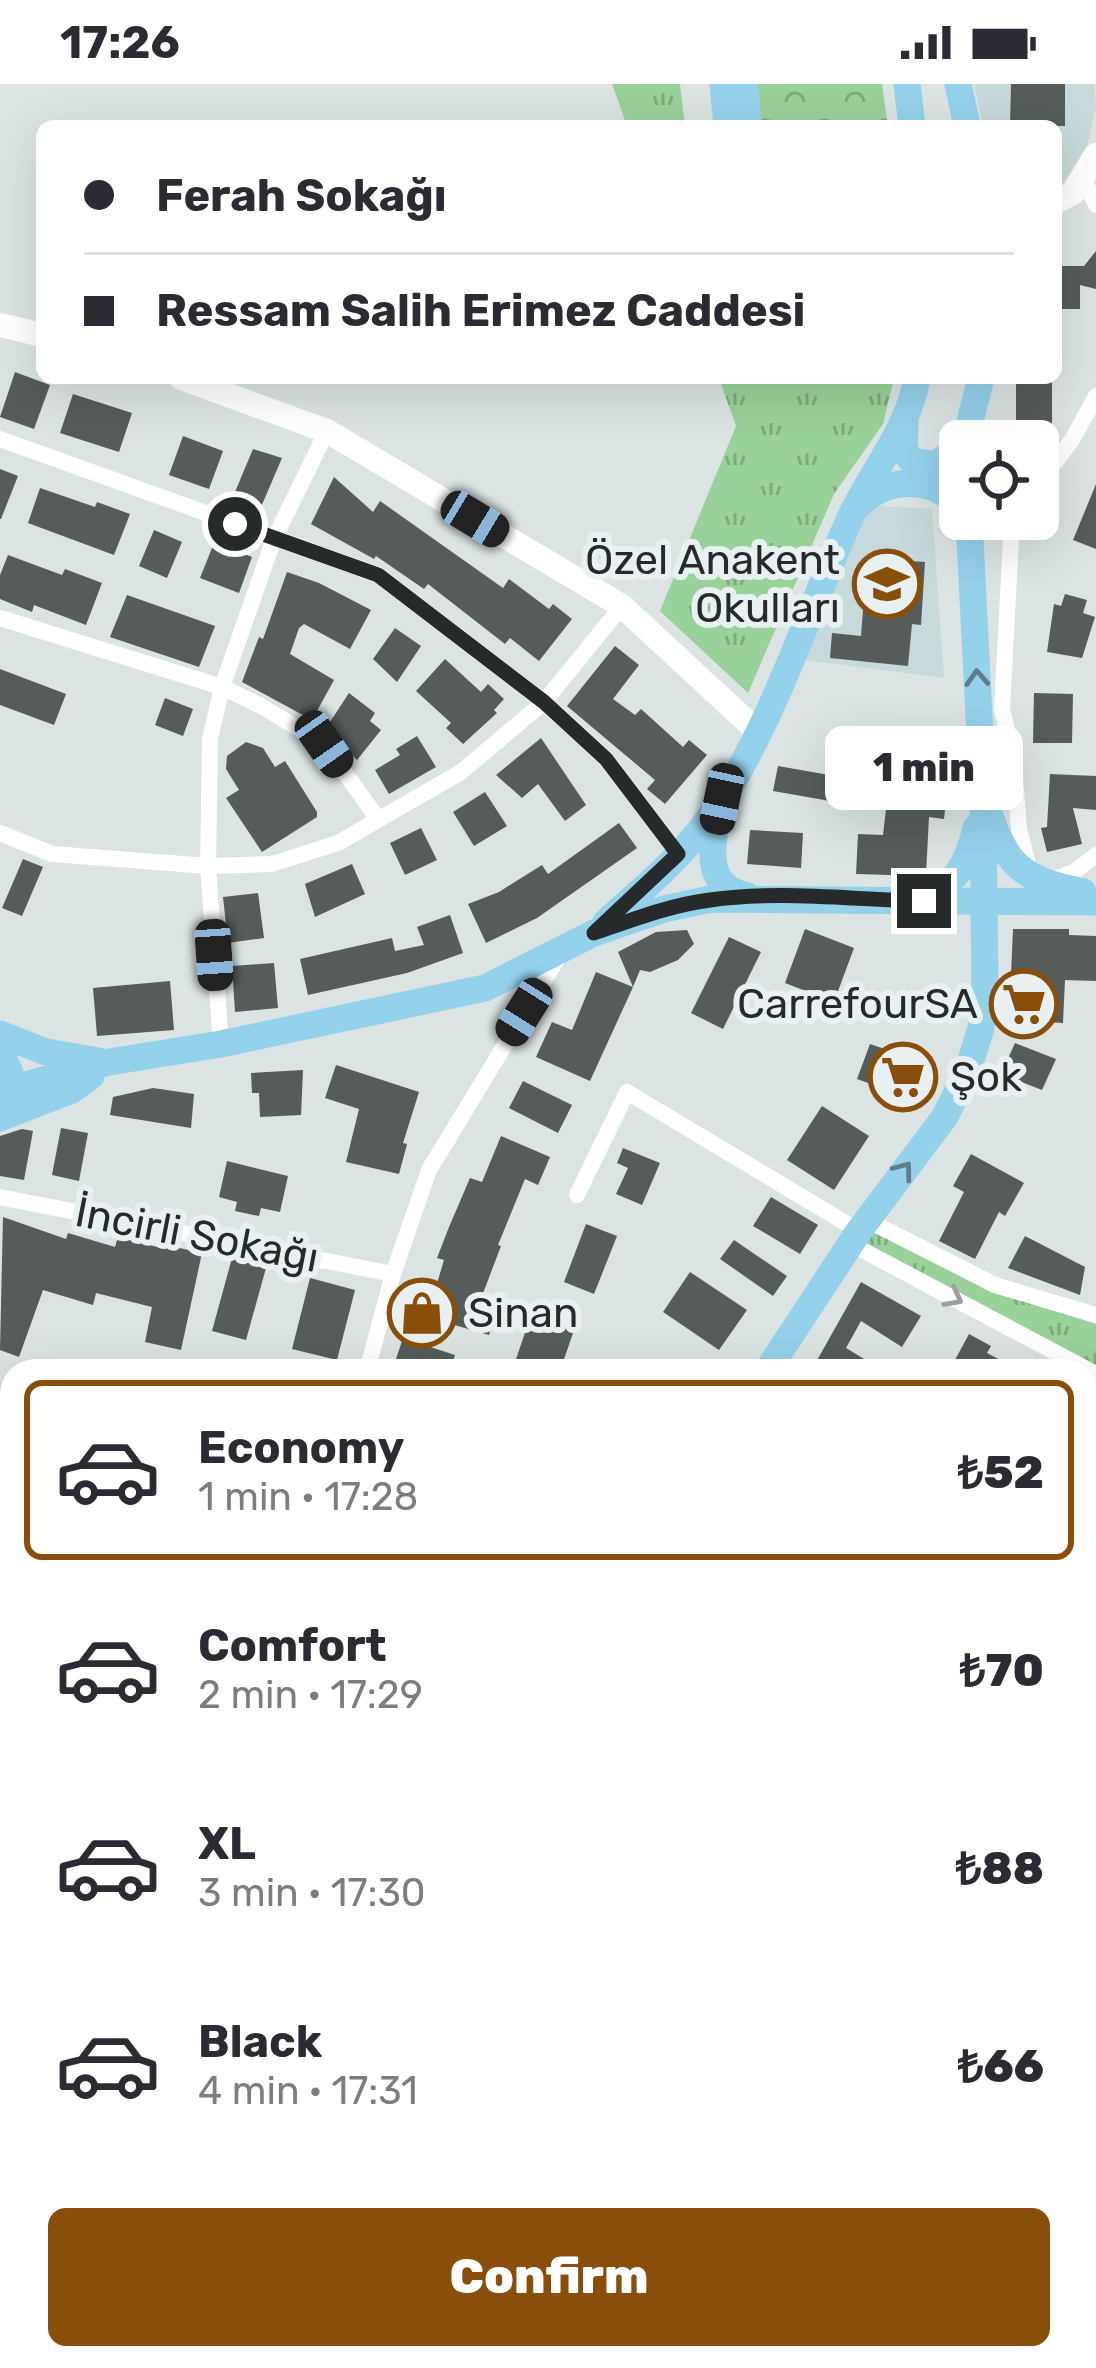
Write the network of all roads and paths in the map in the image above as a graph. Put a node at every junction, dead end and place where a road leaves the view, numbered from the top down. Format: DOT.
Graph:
graph roads {
  1 [pos="907,84"];
  2 [pos="944,84"];
  3 [pos="958,84"];
  4 [pos="739,86"];
  5 [pos="729,120"];
  6 [pos="747,120"];
  7 [pos="911,120"];
  8 [pos="949,120"];
  9 [pos="966,120"];
  10 [pos="1089,165"];
  11 [pos="1062,199"];
  12 [pos="1096,205"];
  13 [pos="0,325"];
  14 [pos="36,334"];
  15 [pos="198,384"];
  16 [pos="915,384"];
  17 [pos="965,384"];
  18 [pos="979,384"];
  19 [pos="1096,396"];
  20 [pos="906,418"];
  21 [pos="965,420"];
  22 [pos="970,420"];
  23 [pos="327,431"];
  24 [pos="0,439"];
  25 [pos="1059,459"];
  26 [pos="939,463"];
  27 [pos="939,492"];
  28 [pos="853,512"];
  29 [pos="274,538"];
  30 [pos="967,540"];
  31 [pos="1011,540"];
  32 [pos="622,606"];
  33 [pos="0,618"];
  34 [pos="222,687"];
  35 [pos="544,702"];
  36 [pos="757,731"];
  37 [pos="983,795"];
  38 [pos="722,799"];
  39 [pos="378,819"];
  40 [pos="0,833"];
  41 [pos="678,854"];
  42 [pos="1096,855"];
  43 [pos="208,866"];
  44 [pos="1038,879"];
  45 [pos="752,897"];
  46 [pos="1096,898"];
  47 [pos="880,900"];
  48 [pos="984,902"];
  49 [pos="594,933"];
  50 [pos="566,945"];
  51 [pos="0,1034"];
  52 [pos="221,1044"];
  53 [pos="0,1054"];
  54 [pos="109,1062"];
  55 [pos="5,1104"];
  56 [pos="577,1195"];
  57 [pos="0,1196"];
  58 [pos="859,1232"];
  59 [pos="393,1274"];
  60 [pos="1096,1315"];
  61 [pos="370,1359"];
  62 [pos="775,1359"];
  63 [pos="1071,1359"];
  1 -- 7 [label="main road"];
  2 -- 8 [label="main road"];
  3 -- 9 [label="main road"];
  4 -- 5 [label="main road"];
  4 -- 6 [label="main road"];
  10 -- 11 [label="street"];
  10 -- 12 [label="street"];
  13 -- 14 [label="street"];
  15 -- 23 [label="street"];
  16 -- 20 [label="main road"];
  17 -- 21 [label="main road"];
  18 -- 22 [label="main road"];
  19 -- 25 [label="street"];
  20 -- 26 [label="main road"];
  20 -- 28 [label="main road"];
  23 -- 29 [label="street"];
  23 -- 32 [label="street"];
  24 -- 29 [label="street"];
  27 -- 28 [label="main road"];
  28 -- 36 [label="main road"];
  29 -- 34 [label="street"];
  29 -- 35 [label="street"];
  37 -- 30 [label="main road, one-way"];
  31 -- 44 [label="street"];
  32 -- 35 [label="street"];
  32 -- 36 [label="street"];
  33 -- 34 [label="street"];
  34 -- 39 [label="street"];
  34 -- 43 [label="street"];
  35 -- 39 [label="street"];
  35 -- 41 [label="street"];
  36 -- 38 [label="main road"];
  37 -- 44 [label="main road"];
  37 -- 47 [label="main road"];
  37 -- 48 [label="main road"];
  38 -- 41 [label="main road"];
  38 -- 45 [label="main road"];
  39 -- 43 [label="street"];
  40 -- 43 [label="street"];
  41 -- 49 [label="main road"];
  42 -- 44 [label="street"];
  43 -- 52 [label="street"];
  44 -- 46 [label="main road"];
  45 -- 47 [label="main road"];
  45 -- 49 [label="main road"];
  46 -- 48 [label="main road"];
  47 -- 48 [label="main road"];
  58 -- 48 [label="main road, one-way"];
  49 -- 50 [label="main road"];
  50 -- 52 [label="main road"];
  50 -- 59 [label="street"];
  51 -- 54 [label="main road"];
  52 -- 54 [label="main road"];
  53 -- 55 [label="main road"];
  54 -- 55 [label="main road"];
  56 -- 58 [label="street"];
  57 -- 59 [label="street, İncirli Sokağı"];
  58 -- 60 [label="street"];
  58 -- 62 [label="main road"];
  58 -- 63 [label="street, one-way"];
  59 -- 61 [label="street"];
}
